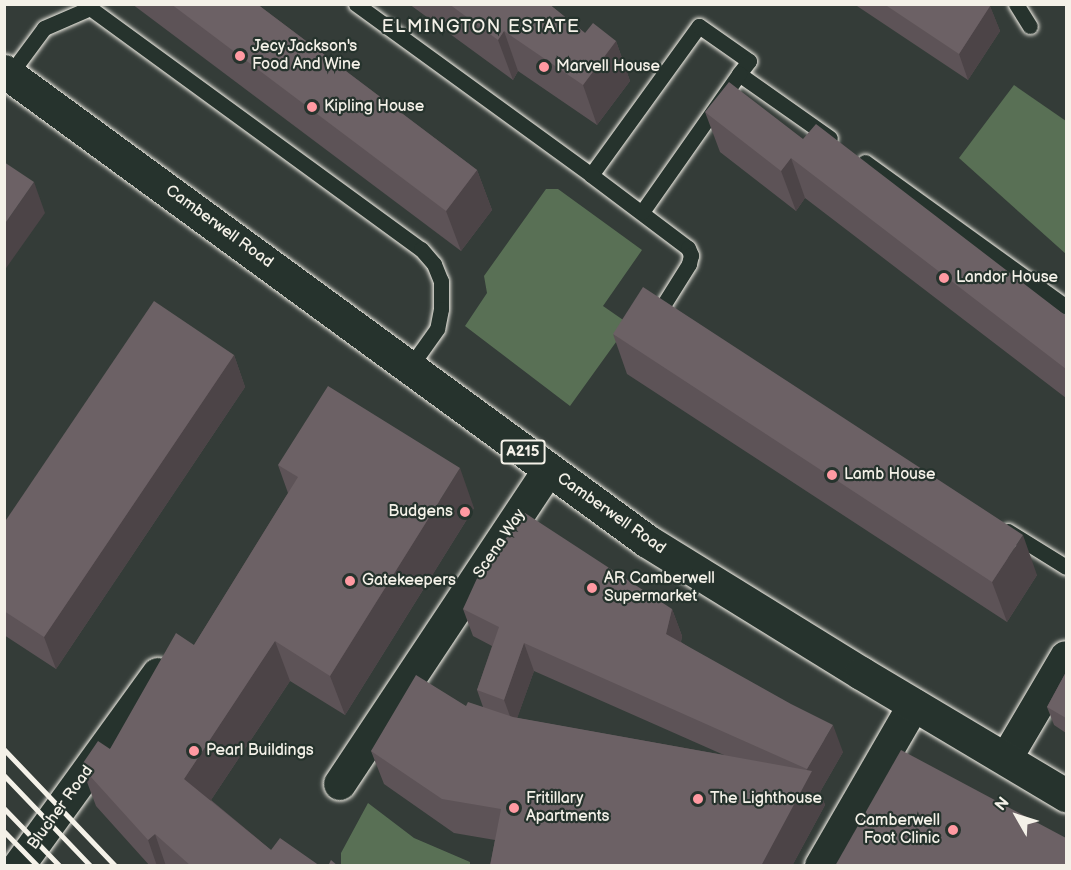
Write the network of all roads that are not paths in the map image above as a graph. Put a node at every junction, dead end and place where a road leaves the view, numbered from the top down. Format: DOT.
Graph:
graph roads {
  1 [pos="356,4"];
  2 [pos="1017,4"];
  3 [pos="1030,26"];
  4 [pos="7,73"];
  5 [pos="739,74"];
  6 [pos="591,175"];
  7 [pos="642,212"];
  8 [pos="1066,307"];
  9 [pos="679,324"];
  10 [pos="410,367"];
  11 [pos="548,471"];
  12 [pos="997,524"];
  13 [pos="1066,567"];
  14 [pos="1066,657"];
  15 [pos="165,664"];
  16 [pos="914,705"];
  17 [pos="1006,759"];
  18 [pos="340,784"];
  19 [pos="1066,795"];
  20 [pos="19,866"];
  21 [pos="821,866"];
  1 -- 6 [label="lane"];
  2 -- 3 [label="lane"];
  4 -- 10 [label="main road, Camberwell Road / A215"];
  4 -- 10 [label="lane"];
  5 -- 6 [label="lane"];
  5 -- 7 [label="lane"];
  5 -- 8 [label="lane"];
  6 -- 7 [label="lane"];
  7 -- 9 [label="lane"];
  10 -- 11 [label="main road, Camberwell Road / A215"];
  11 -- 16 [label="main road, Camberwell Road / A215"];
  11 -- 18 [label="street, Scena Way"];
  12 -- 13 [label="lane"];
  14 -- 17 [label="street"];
  15 -- 20 [label="street, Blucher Road"];
  16 -- 17 [label="main road, Camberwell Road / A215"];
  16 -- 21 [label="street"];
  17 -- 19 [label="main road, Camberwell Road / A215"];
}
